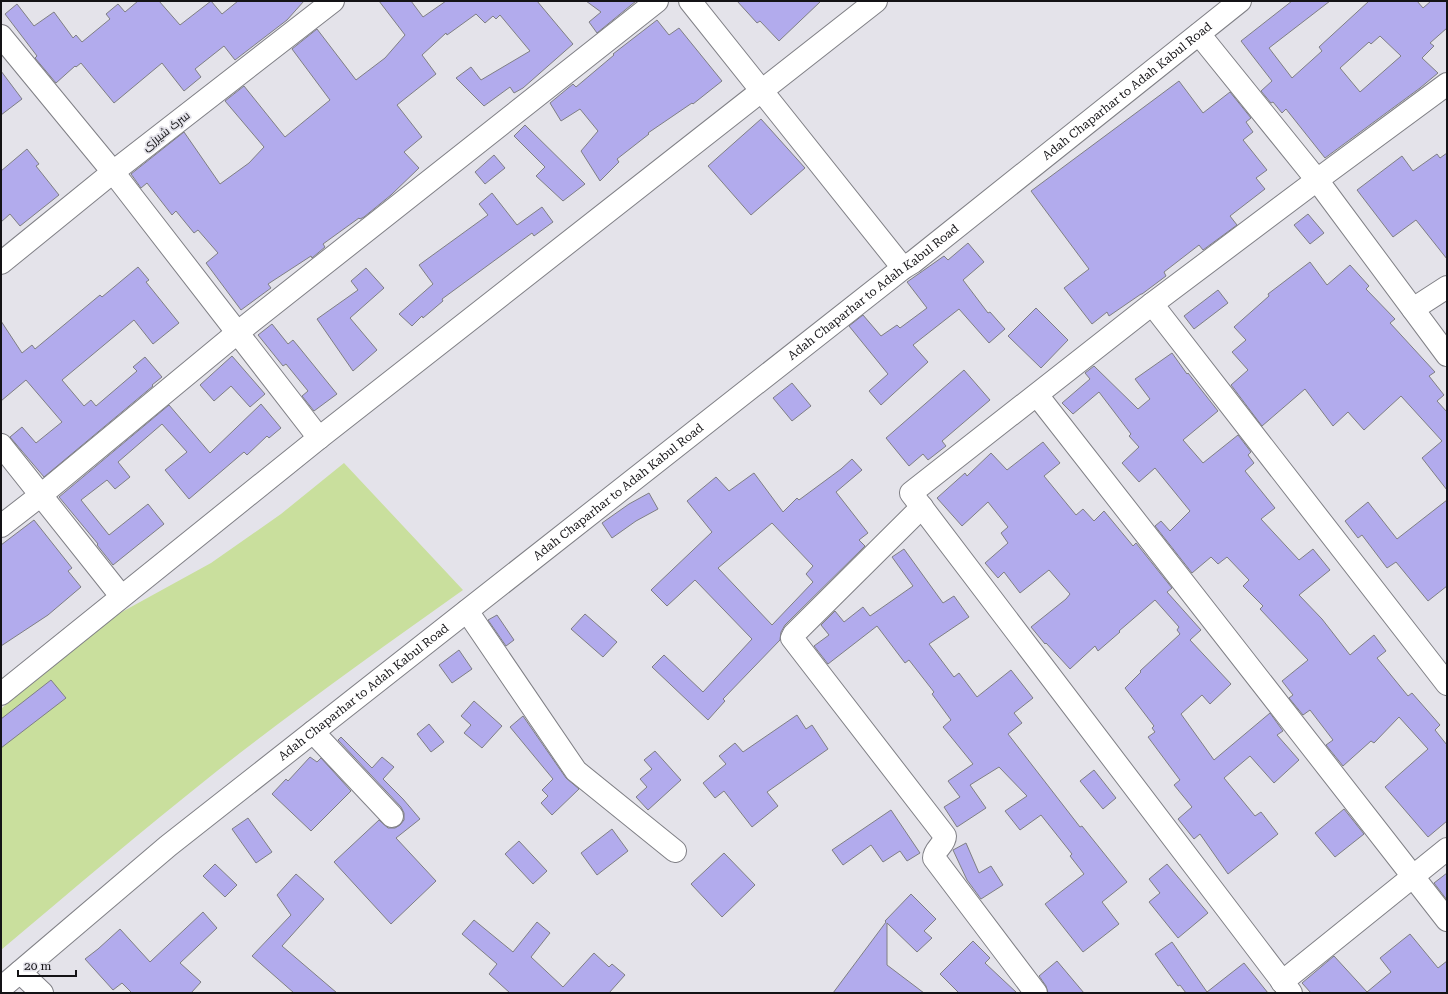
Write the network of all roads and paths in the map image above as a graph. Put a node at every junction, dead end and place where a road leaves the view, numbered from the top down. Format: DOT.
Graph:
graph roads {
  1 [pos="333,1"];
  2 [pos="657,1"];
  3 [pos="690,1"];
  4 [pos="706,1"];
  5 [pos="876,1"];
  6 [pos="1240,1"];
  7 [pos="1199,34"];
  8 [pos="1,36"];
  9 [pos="1447,84"];
  10 [pos="766,87"];
  11 [pos="113,172"];
  12 [pos="1317,180"];
  13 [pos="1,263"];
  14 [pos="908,265"];
  15 [pos="1447,287"];
  16 [pos="1152,304"];
  17 [pos="1413,310"];
  18 [pos="237,333"];
  19 [pos="1447,355"];
  20 [pos="1037,395"];
  21 [pos="319,438"];
  22 [pos="1,445"];
  23 [pos="41,495"];
  24 [pos="922,507"];
  25 [pos="1,526"];
  26 [pos="121,596"];
  27 [pos="466,611"];
  28 [pos="1447,684"];
  29 [pos="1,694"];
  30 [pos="313,732"];
  31 [pos="392,816"];
  32 [pos="1447,849"];
  33 [pos="676,851"];
  34 [pos="1413,877"];
  35 [pos="1447,920"];
  36 [pos="20,972"];
  37 [pos="1287,987"];
  38 [pos="1,988"];
  39 [pos="42,993"];
  40 [pos="1036,993"];
  1 -- 11 [label="street, سرک شیرزی"];
  2 -- 18 [label="street"];
  3 -- 10 [label="street"];
  4 -- 10 [label="street"];
  5 -- 10 [label="street"];
  6 -- 7 [label="street, Adah Chaparhar to Adah Kabul Road"];
  7 -- 12 [label="street"];
  7 -- 14 [label="street, Adah Chaparhar to Adah Kabul Road"];
  8 -- 11 [label="street"];
  9 -- 12 [label="street"];
  10 -- 14 [label="street"];
  10 -- 21 [label="street"];
  11 -- 13 [label="street, سرک شیرزی"];
  11 -- 18 [label="street"];
  12 -- 16 [label="street"];
  12 -- 17 [label="street"];
  14 -- 27 [label="street, Adah Chaparhar to Adah Kabul Road"];
  15 -- 17 [label="street"];
  16 -- 20 [label="street"];
  16 -- 28 [label="street"];
  17 -- 19 [label="street"];
  18 -- 21 [label="street"];
  18 -- 23 [label="street"];
  20 -- 24 [label="street"];
  20 -- 34 [label="street"];
  21 -- 26 [label="street"];
  22 -- 23 [label="street"];
  23 -- 25 [label="street"];
  23 -- 26 [label="street"];
  24 -- 37 [label="street"];
  24 -- 40 [label="street"];
  26 -- 29 [label="street"];
  27 -- 30 [label="street, Adah Chaparhar to Adah Kabul Road"];
  27 -- 33 [label="street"];
  30 -- 31 [label="street"];
  30 -- 36 [label="street, Adah Chaparhar to Adah Kabul Road"];
  32 -- 34 [label="street"];
  34 -- 35 [label="street"];
  34 -- 37 [label="street"];
  36 -- 38 [label="street, Adah Chaparhar to Adah Kabul Road"];
  36 -- 39 [label="street"];
}
